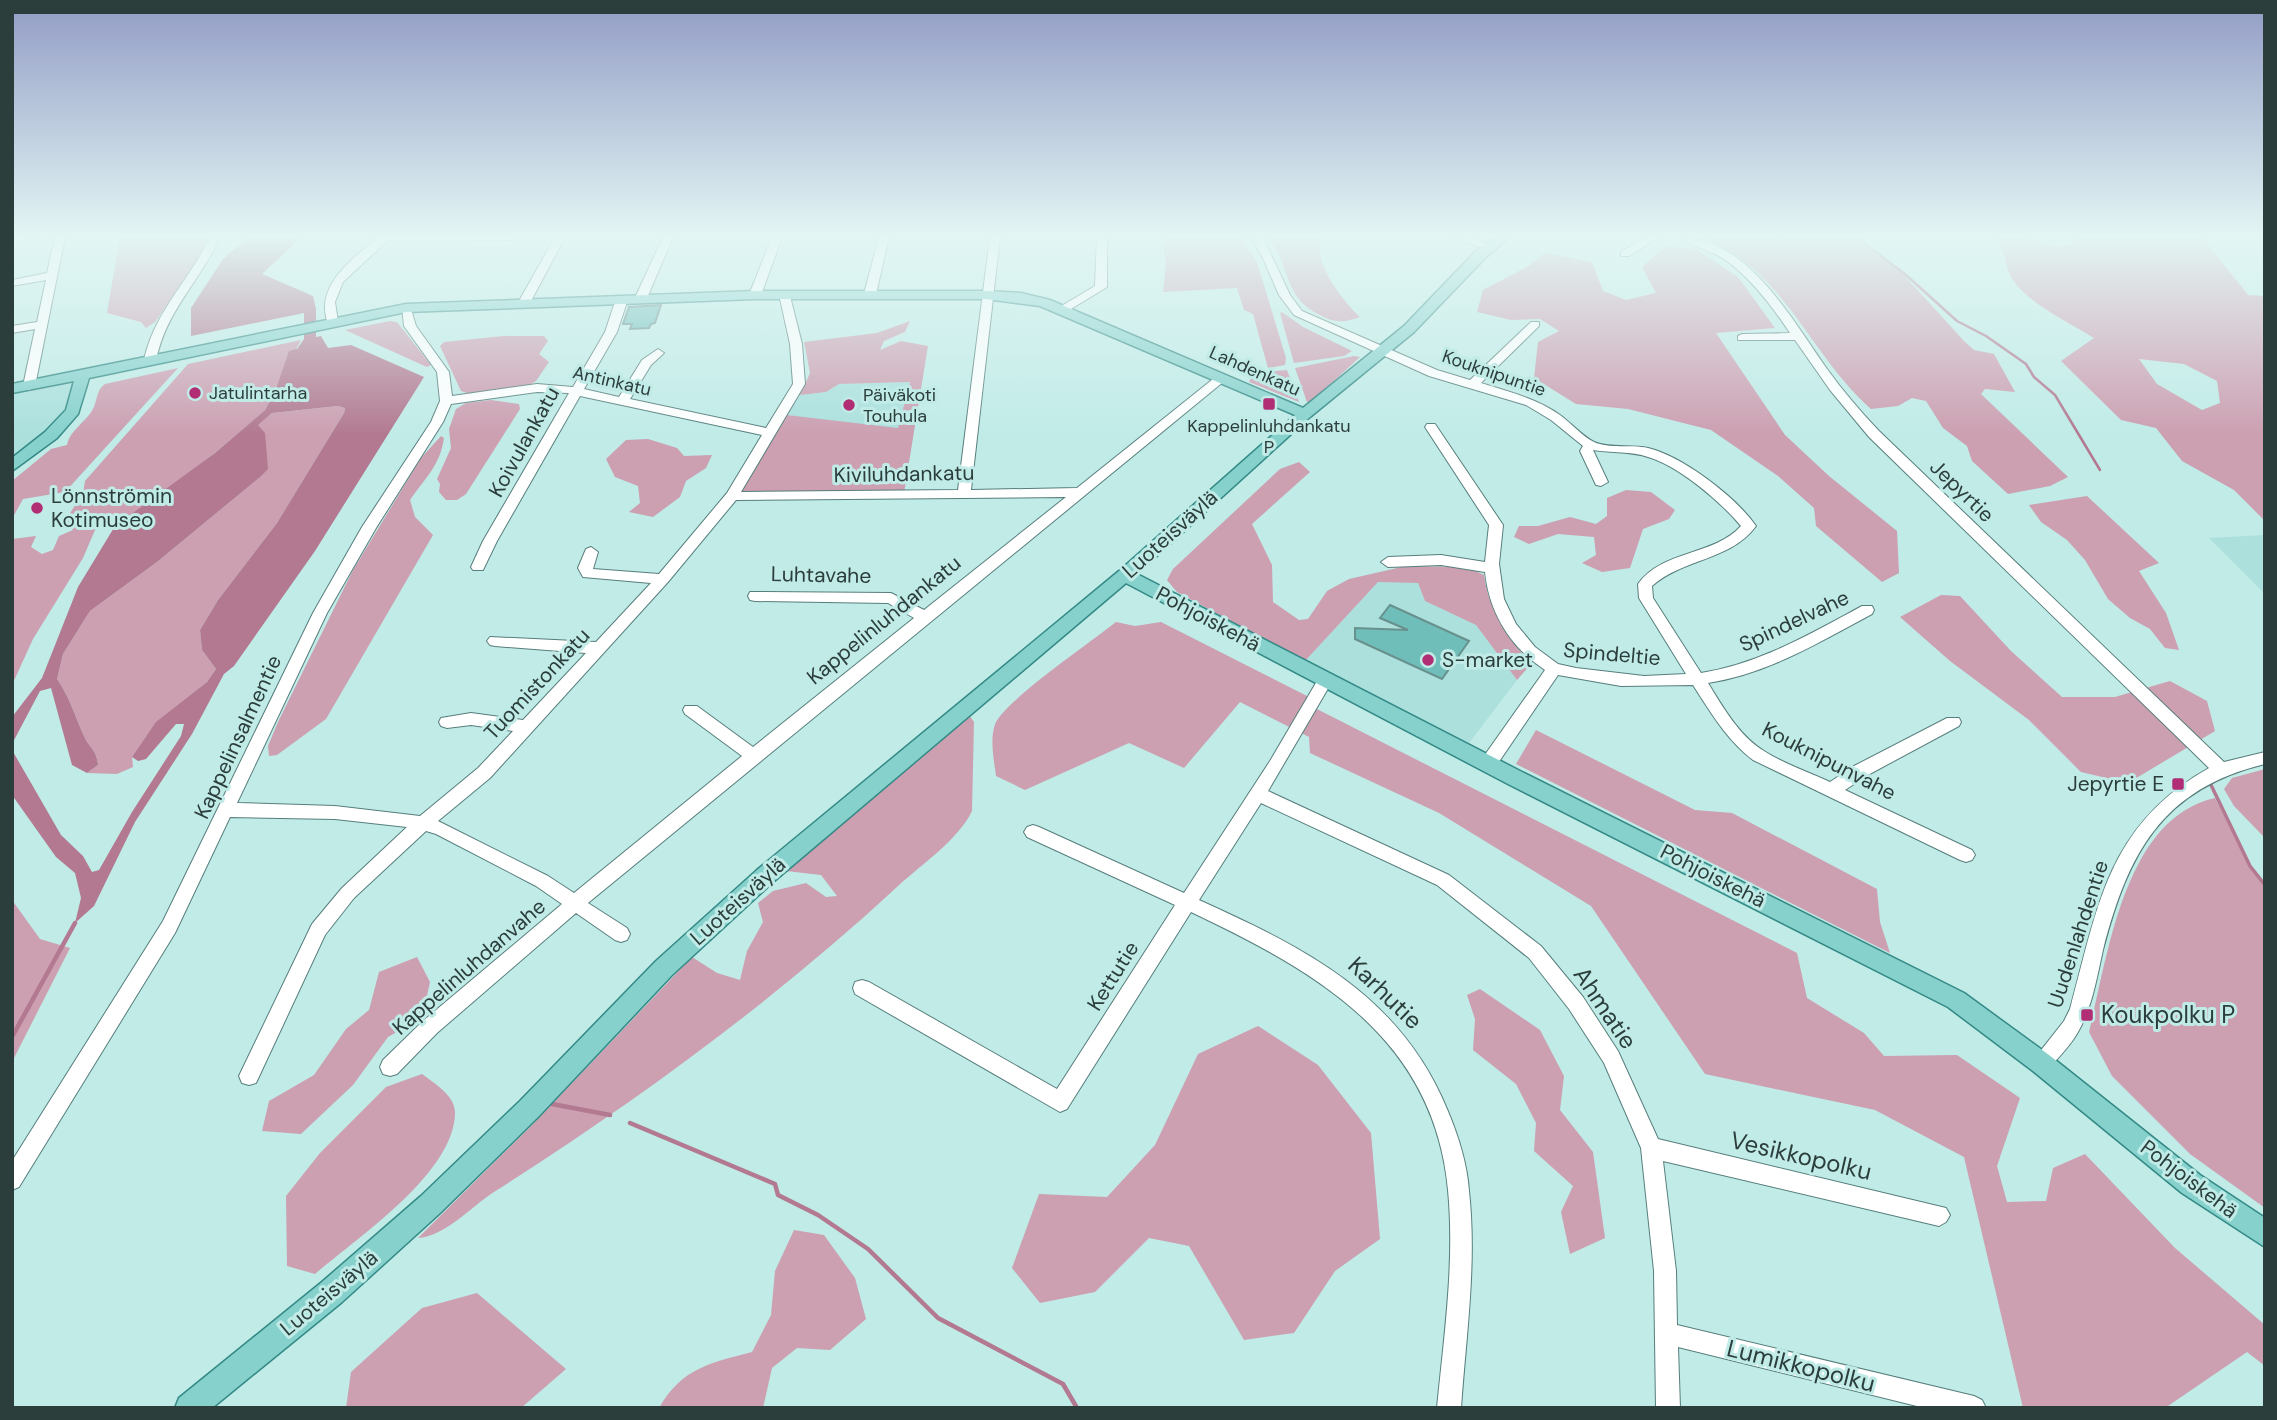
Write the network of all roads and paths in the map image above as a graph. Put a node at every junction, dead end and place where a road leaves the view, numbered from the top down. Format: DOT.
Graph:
graph roads {
  1 [pos="46,303"];
  2 [pos="173,303"];
  3 [pos="329,303"];
  4 [pos="518,303"];
  5 [pos="621,303"];
  6 [pos="787,303"];
  7 [pos="985,303"];
  8 [pos="1045,303"];
  9 [pos="1073,303"];
  10 [pos="1290,303"];
  11 [pos="1434,303"];
  12 [pos="1777,303"];
  13 [pos="406,308"];
  14 [pos="1062,310"];
  15 [pos="327,323"];
  16 [pos="42,324"];
  17 [pos="1535,324"];
  18 [pos="299,328"];
  19 [pos="12,330"];
  20 [pos="1798,336"];
  21 [pos="1742,338"];
  22 [pos="1380,351"];
  23 [pos="658,353"];
  24 [pos="150,360"];
  25 [pos="83,374"];
  26 [pos="1222,378"];
  27 [pos="1472,385"];
  28 [pos="29,386"];
  29 [pos="12,389"];
  30 [pos="575,391"];
  31 [pos="446,401"];
  32 [pos="622,402"];
  33 [pos="1305,414"];
  34 [pos="1431,427"];
  35 [pos="769,433"];
  36 [pos="1590,444"];
  37 [pos="12,466"];
  38 [pos="1601,482"];
  39 [pos="1078,492"];
  40 [pos="964,494"];
  41 [pos="732,496"];
  42 [pos="591,552"];
  43 [pos="1388,562"];
  44 [pos="478,567"];
  45 [pos="1491,568"];
  46 [pos="1125,575"];
  47 [pos="663,579"];
  48 [pos="755,596"];
  49 [pos="1867,610"];
  50 [pos="923,617"];
  51 [pos="495,641"];
  52 [pos="599,648"];
  53 [pos="1554,669"];
  54 [pos="1698,678"];
  55 [pos="1325,681"];
  56 [pos="691,710"];
  57 [pos="447,722"];
  58 [pos="1952,722"];
  59 [pos="527,727"];
  60 [pos="752,755"];
  61 [pos="2265,758"];
  62 [pos="1488,764"];
  63 [pos="2221,771"];
  64 [pos="1833,789"];
  65 [pos="1260,795"];
  66 [pos="228,810"];
  67 [pos="424,823"];
  68 [pos="1033,832"];
  69 [pos="1966,855"];
  70 [pos="1187,902"];
  71 [pos="578,903"];
  72 [pos="621,934"];
  73 [pos="862,988"];
  74 [pos="2041,1063"];
  75 [pos="390,1067"];
  76 [pos="249,1076"];
  77 [pos="1651,1149"];
  78 [pos="12,1180"];
  79 [pos="1939,1215"];
  80 [pos="2265,1234"];
  81 [pos="1669,1334"];
  82 [pos="189,1408"];
  83 [pos="1449,1408"];
  84 [pos="1668,1408"];
  85 [pos="1974,1408"];
  1 -- 16 [label="street"];
  2 -- 24 [label="street"];
  3 -- 15 [label="street"];
  4 -- 13 [label="main road, Lahdenkatu"];
  5 -- 30 [label="street, Koivulankatu"];
  6 -- 35 [label="street, Tuomistonkatu"];
  7 -- 40 [label="street"];
  8 -- 14 [label="main road, Lahdenkatu"];
  9 -- 14 [label="street"];
  10 -- 22 [label="street, Kouknipuntie"];
  11 -- 22 [label="main road, Luoteisväylä"];
  12 -- 20 [label="street, Jepyrtie"];
  13 -- 15 [label="main road, Lahdenkatu"];
  13 -- 31 [label="street"];
  14 -- 26 [label="main road, Lahdenkatu"];
  15 -- 18 [label="main road, Lahdenkatu"];
  16 -- 19 [label="street"];
  16 -- 28 [label="street"];
  17 -- 27 [label="street"];
  18 -- 24 [label="main road"];
  20 -- 21 [label="street"];
  20 -- 63 [label="street, Jepyrtie"];
  22 -- 27 [label="street, Kouknipuntie"];
  22 -- 33 [label="main road, Luoteisväylä"];
  23 -- 32 [label="street"];
  24 -- 25 [label="main road"];
  25 -- 28 [label="main road"];
  25 -- 37 [label="main road"];
  26 -- 33 [label="main road, Lahdenkatu"];
  26 -- 39 [label="street, Kappelinluhdankatu"];
  27 -- 36 [label="street, Kouknipuntie"];
  28 -- 29 [label="main road"];
  30 -- 31 [label="street, Antinkatu"];
  30 -- 32 [label="street, Antinkatu"];
  30 -- 44 [label="street, Koivulankatu"];
  31 -- 66 [label="street, Kappelinsalmentie"];
  32 -- 35 [label="street, Antinkatu"];
  33 -- 46 [label="main road, Luoteisväylä"];
  34 -- 45 [label="street"];
  35 -- 41 [label="street, Tuomistonkatu"];
  36 -- 38 [label="street"];
  36 -- 54 [label="street"];
  39 -- 40 [label="street, Kiviluhdankatu"];
  39 -- 50 [label="street, Kappelinluhdankatu"];
  40 -- 41 [label="street, Kiviluhdankatu"];
  41 -- 47 [label="street, Tuomistonkatu"];
  42 -- 47 [label="street"];
  43 -- 45 [label="street"];
  45 -- 53 [label="street"];
  46 -- 55 [label="main road, Pohjoiskehä"];
  46 -- 82 [label="main road, Luoteisväylä"];
  47 -- 52 [label="street, Tuomistonkatu"];
  48 -- 50 [label="street, Luhtavahe"];
  49 -- 54 [label="street, Spindelvahe"];
  50 -- 60 [label="street, Kappelinluhdankatu"];
  51 -- 52 [label="street"];
  52 -- 59 [label="street, Tuomistonkatu"];
  53 -- 54 [label="street, Spindeltie"];
  53 -- 62 [label="street, Spindeltie"];
  54 -- 64 [label="street, Kouknipunvahe"];
  55 -- 62 [label="main road, Pohjoiskehä"];
  55 -- 65 [label="street, Kettutie"];
  56 -- 60 [label="street"];
  57 -- 59 [label="street"];
  58 -- 64 [label="street"];
  59 -- 67 [label="street, Tuomistonkatu"];
  60 -- 71 [label="street, Kappelinluhdankatu"];
  61 -- 63 [label="street, Uudenlahdentie"];
  62 -- 74 [label="main road, Pohjoiskehä"];
  63 -- 74 [label="street, Uudenlahdentie"];
  64 -- 69 [label="street, Kouknipunvahe"];
  65 -- 70 [label="street, Kettutie"];
  65 -- 77 [label="street, Ahmatie"];
  66 -- 67 [label="street"];
  66 -- 78 [label="street, Kappelinsalmentie"];
  67 -- 71 [label="street"];
  67 -- 76 [label="street, Tuomistonkatu"];
  68 -- 70 [label="street, Karhutie"];
  70 -- 73 [label="street, Kettutie"];
  70 -- 83 [label="street, Karhutie"];
  71 -- 72 [label="street"];
  71 -- 75 [label="street, Kappelinluhdanvahe"];
  74 -- 80 [label="main road, Pohjoiskehä"];
  77 -- 79 [label="street, Vesikkopolku"];
  77 -- 81 [label="street, Ahmatie"];
  81 -- 84 [label="street, Ahmatie"];
  81 -- 85 [label="street, Lumikkopolku"];
}
